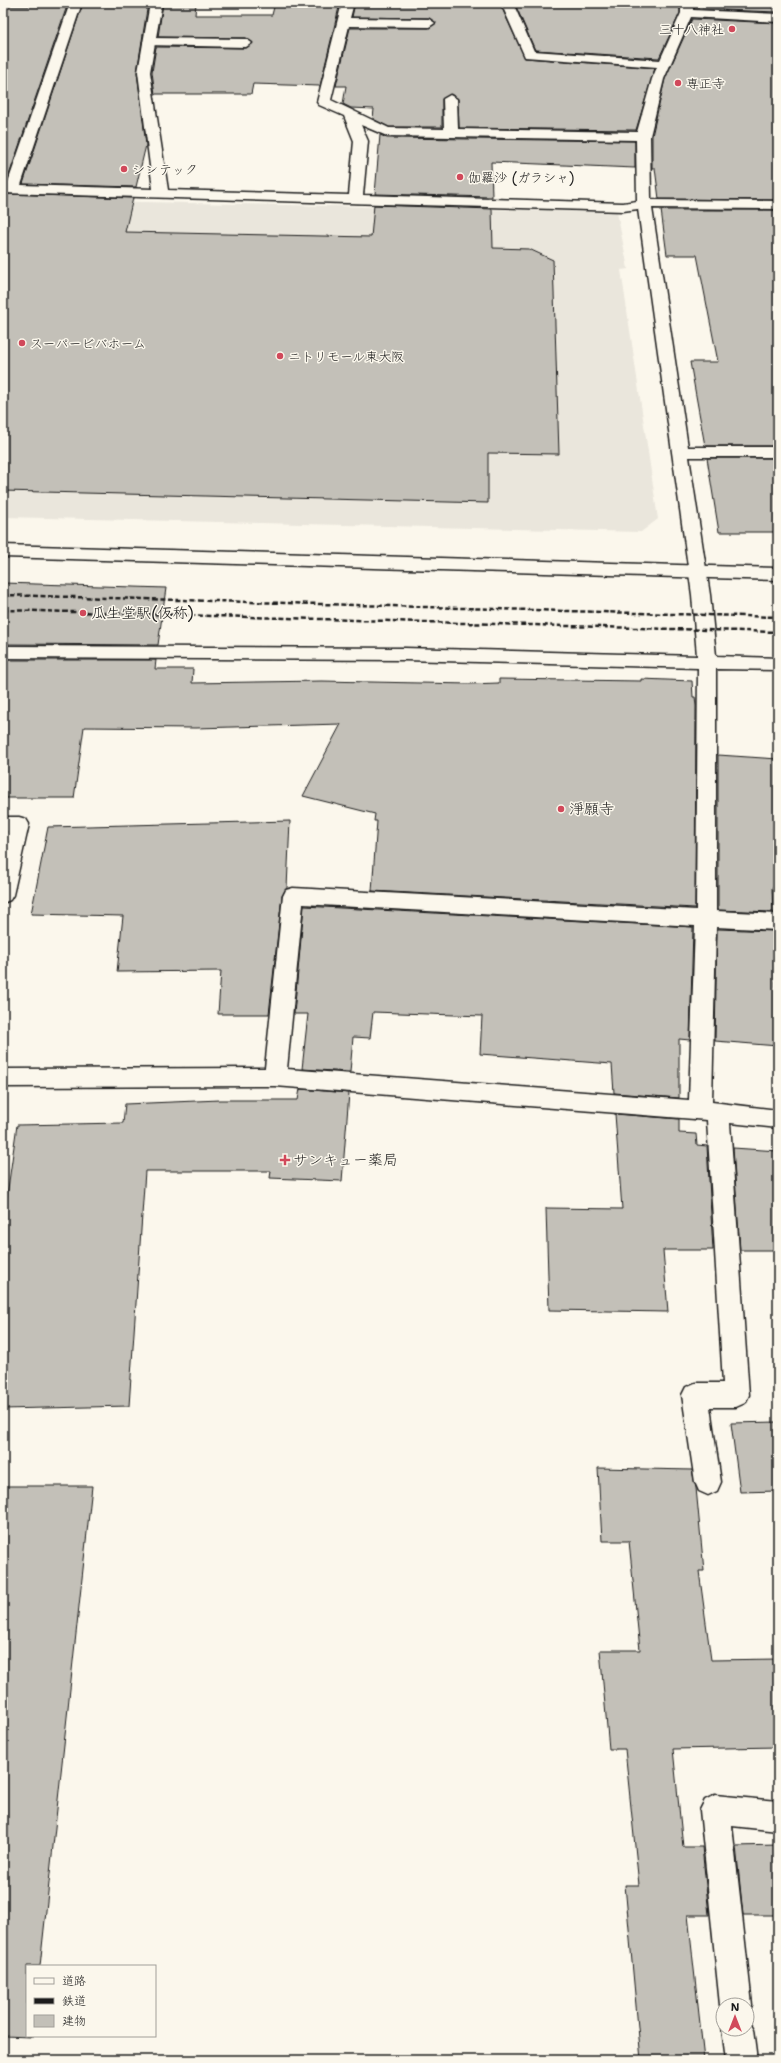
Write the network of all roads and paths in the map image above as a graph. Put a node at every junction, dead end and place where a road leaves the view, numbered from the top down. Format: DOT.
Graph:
graph roads {
  1 [pos="76,3"];
  2 [pos="156,3"];
  3 [pos="348,3"];
  4 [pos="507,3"];
  5 [pos="687,8"];
  6 [pos="778,18"];
  7 [pos="344,22"];
  8 [pos="428,23"];
  9 [pos="149,42"];
  10 [pos="246,43"];
  11 [pos="664,64"];
  12 [pos="450,99"];
  13 [pos="349,113"];
  14 [pos="451,133"];
  15 [pos="643,136"];
  16 [pos="8,189"];
  17 [pos="161,193"];
  18 [pos="356,199"];
  19 [pos="644,204"];
  20 [pos="778,205"];
  21 [pos="680,452"];
  22 [pos="778,452"];
  23 [pos="3,551"];
  24 [pos="698,572"];
  25 [pos="778,574"];
  26 [pos="3,652"];
  27 [pos="707,662"];
  28 [pos="778,664"];
  29 [pos="3,824"];
  30 [pos="3,895"];
  31 [pos="706,917"];
  32 [pos="778,922"];
  33 [pos="275,1077"];
  34 [pos="3,1078"];
  35 [pos="709,1111"];
  36 [pos="778,1119"];
  37 [pos="708,1482"];
  38 [pos="778,1816"];
  39 [pos="735,1997"];
  40 [pos="739,2037"];
  41 [pos="742,2060"];
  1 -- 16 [label="street"];
  2 -- 9 [label="street"];
  3 -- 7 [label="street"];
  4 -- 11 [label="street"];
  5 -- 6 [label="street"];
  5 -- 11 [label="street"];
  7 -- 8 [label="street"];
  7 -- 13 [label="street"];
  9 -- 10 [label="street"];
  9 -- 17 [label="street"];
  11 -- 15 [label="street"];
  12 -- 14 [label="street"];
  13 -- 14 [label="street"];
  13 -- 18 [label="street"];
  14 -- 15 [label="street"];
  15 -- 19 [label="street"];
  16 -- 17 [label="street"];
  17 -- 18 [label="street"];
  18 -- 19 [label="street"];
  19 -- 20 [label="street"];
  19 -- 21 [label="street"];
  21 -- 22 [label="street"];
  21 -- 24 [label="street"];
  23 -- 24 [label="street"];
  24 -- 25 [label="street"];
  24 -- 27 [label="street"];
  26 -- 27 [label="street"];
  27 -- 28 [label="street"];
  27 -- 31 [label="street"];
  29 -- 30 [label="street"];
  31 -- 32 [label="street"];
  31 -- 33 [label="street"];
  31 -- 35 [label="street"];
  33 -- 34 [label="street"];
  33 -- 35 [label="street"];
  35 -- 36 [label="street"];
  35 -- 37 [label="street"];
  38 -- 39 [label="street"];
  40 -- 41 [label="street"];
}
